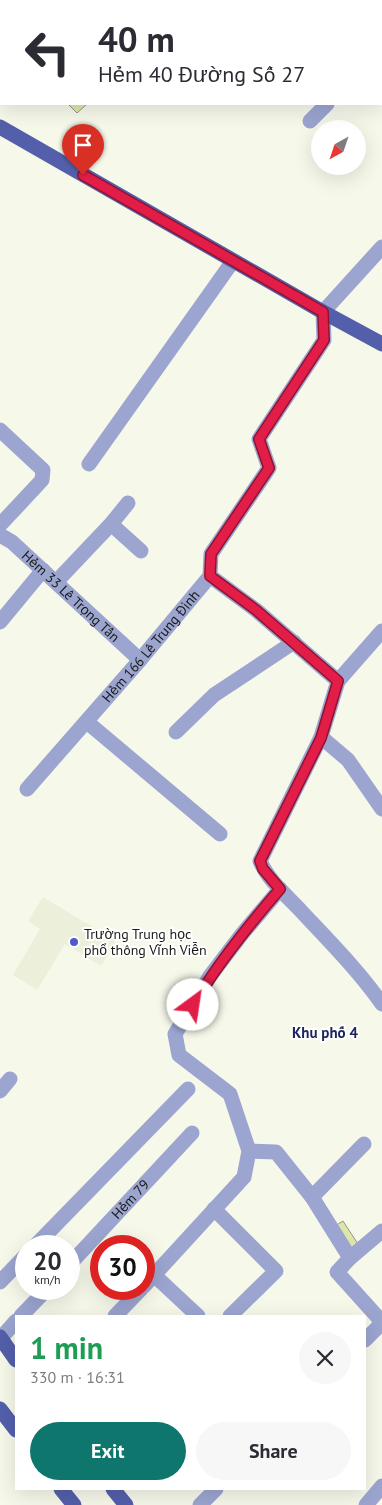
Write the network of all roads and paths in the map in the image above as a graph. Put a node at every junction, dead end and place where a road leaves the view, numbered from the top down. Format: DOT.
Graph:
graph roads {
  1 [pos="326,105"];
  2 [pos="310,121"];
  3 [pos="0,127"];
  4 [pos="382,248"];
  5 [pos="233,261"];
  6 [pos="323,312"];
  7 [pos="382,344"];
  8 [pos="0,430"];
  9 [pos="89,464"];
  10 [pos="128,503"];
  11 [pos="111,524"];
  12 [pos="0,525"];
  13 [pos="0,535"];
  14 [pos="142,551"];
  15 [pos="43,570"];
  16 [pos="210,576"];
  17 [pos="56,582"];
  18 [pos="0,622"];
  19 [pos="382,631"];
  20 [pos="294,642"];
  21 [pos="140,660"];
  22 [pos="338,681"];
  23 [pos="87,722"];
  24 [pos="176,732"];
  25 [pos="321,738"];
  26 [pos="27,789"];
  27 [pos="382,809"];
  28 [pos="220,834"];
  29 [pos="280,889"];
  30 [pos="382,1004"];
  31 [pos="10,1079"];
  32 [pos="188,1089"];
  33 [pos="0,1090"];
  34 [pos="192,1133"];
  35 [pos="364,1144"];
  36 [pos="248,1151"];
  37 [pos="312,1197"];
  38 [pos="214,1208"];
  39 [pos="382,1231"];
  40 [pos="46,1235"];
  41 [pos="80,1253"];
  42 [pos="350,1258"];
  43 [pos="15,1266"];
  44 [pos="155,1273"];
  45 [pos="0,1282"];
  46 [pos="155,1284"];
  47 [pos="36,1300"];
  48 [pos="130,1300"];
  49 [pos="22,1315"];
  50 [pos="116,1315"];
  51 [pos="197,1315"];
  52 [pos="231,1315"];
  53 [pos="15,1322"];
  54 [pos="382,1322"];
  55 [pos="0,1338"];
  56 [pos="366,1339"];
  57 [pos="15,1359"];
  58 [pos="0,1409"];
  59 [pos="15,1429"];
  60 [pos="382,1486"];
  61 [pos="62,1490"];
  62 [pos="114,1490"];
  63 [pos="215,1490"];
  64 [pos="74,1505"];
  65 [pos="126,1505"];
  66 [pos="200,1505"];
  67 [pos="366,1505"];
  1 -- 2 [label="street"];
  3 -- 5 [label="main road"];
  4 -- 6 [label="street"];
  5 -- 6 [label="main road"];
  5 -- 9 [label="street"];
  6 -- 7 [label="main road"];
  6 -- 16 [label="street"];
  8 -- 12 [label="street"];
  10 -- 11 [label="street"];
  11 -- 14 [label="street"];
  11 -- 17 [label="street"];
  13 -- 15 [label="street, Hẻm 33 Lê Trọng Tấn"];
  15 -- 17 [label="street, Hẻm 33 Lê Trọng Tấn"];
  15 -- 18 [label="street"];
  16 -- 20 [label="street"];
  16 -- 21 [label="street, Hẻm 166 Lê Trung Đình"];
  17 -- 21 [label="street, Hẻm 33 Lê Trọng Tấn"];
  19 -- 22 [label="street"];
  20 -- 22 [label="street"];
  20 -- 24 [label="street"];
  21 -- 23 [label="street, Hẻm 166 Lê Trung Đình"];
  22 -- 25 [label="street"];
  23 -- 26 [label="street, Hẻm 166 Lê Trung Đình"];
  23 -- 28 [label="street"];
  25 -- 27 [label="street"];
  25 -- 29 [label="street"];
  29 -- 30 [label="street"];
  29 -- 36 [label="street"];
  31 -- 33 [label="street"];
  32 -- 40 [label="street"];
  34 -- 41 [label="street, Hẻm 79"];
  35 -- 37 [label="street"];
  36 -- 37 [label="street"];
  36 -- 38 [label="street"];
  37 -- 42 [label="street"];
  38 -- 44 [label="street"];
  38 -- 52 [label="street"];
  39 -- 42 [label="street"];
  42 -- 54 [label="street"];
  43 -- 45 [label="street"];
  46 -- 51 [label="street"];
  47 -- 49 [label="street"];
  48 -- 50 [label="street"];
  53 -- 55 [label="street"];
  54 -- 56 [label="street"];
  55 -- 57 [label="main road"];
  58 -- 59 [label="main road"];
  60 -- 67 [label="street"];
  61 -- 64 [label="main road"];
  62 -- 65 [label="main road"];
  63 -- 66 [label="street"];
}
